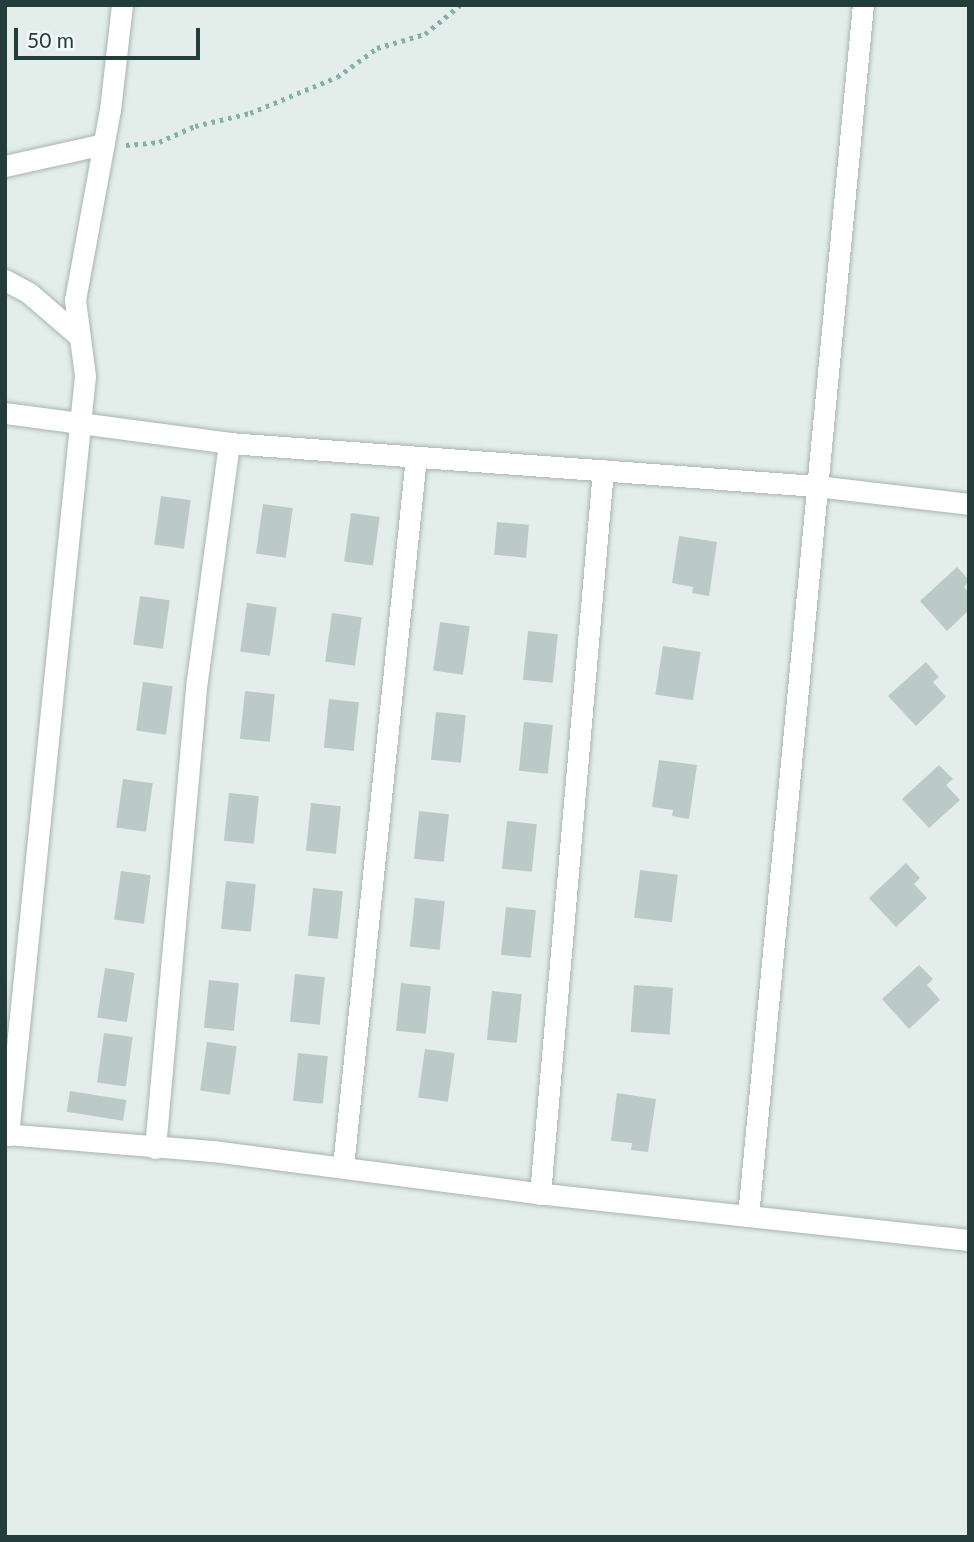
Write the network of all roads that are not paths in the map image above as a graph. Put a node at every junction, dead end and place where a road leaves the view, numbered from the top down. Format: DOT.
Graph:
graph roads {
  1 [pos="122,5"];
  2 [pos="863,5"];
  3 [pos="104,144"];
  4 [pos="5,166"];
  5 [pos="5,280"];
  6 [pos="80,337"];
  7 [pos="5,413"];
  8 [pos="78,425"];
  9 [pos="229,443"];
  10 [pos="416,457"];
  11 [pos="603,470"];
  12 [pos="816,486"];
  13 [pos="969,504"];
  14 [pos="7,1135"];
  15 [pos="155,1148"];
  16 [pos="343,1167"];
  17 [pos="540,1194"];
  18 [pos="748,1216"];
  19 [pos="968,1233"];
  1 -- 3 [label="street"];
  2 -- 12 [label="street"];
  3 -- 4 [label="street"];
  3 -- 6 [label="street"];
  5 -- 6 [label="street"];
  6 -- 8 [label="street"];
  7 -- 8 [label="street"];
  8 -- 9 [label="street"];
  8 -- 14 [label="street"];
  9 -- 10 [label="street"];
  9 -- 15 [label="street"];
  10 -- 11 [label="street"];
  10 -- 16 [label="street"];
  11 -- 12 [label="street"];
  11 -- 17 [label="street"];
  12 -- 13 [label="street"];
  12 -- 18 [label="street"];
  14 -- 15 [label="street"];
  15 -- 16 [label="street"];
  16 -- 17 [label="street"];
  17 -- 18 [label="street"];
  18 -- 19 [label="street"];
}
